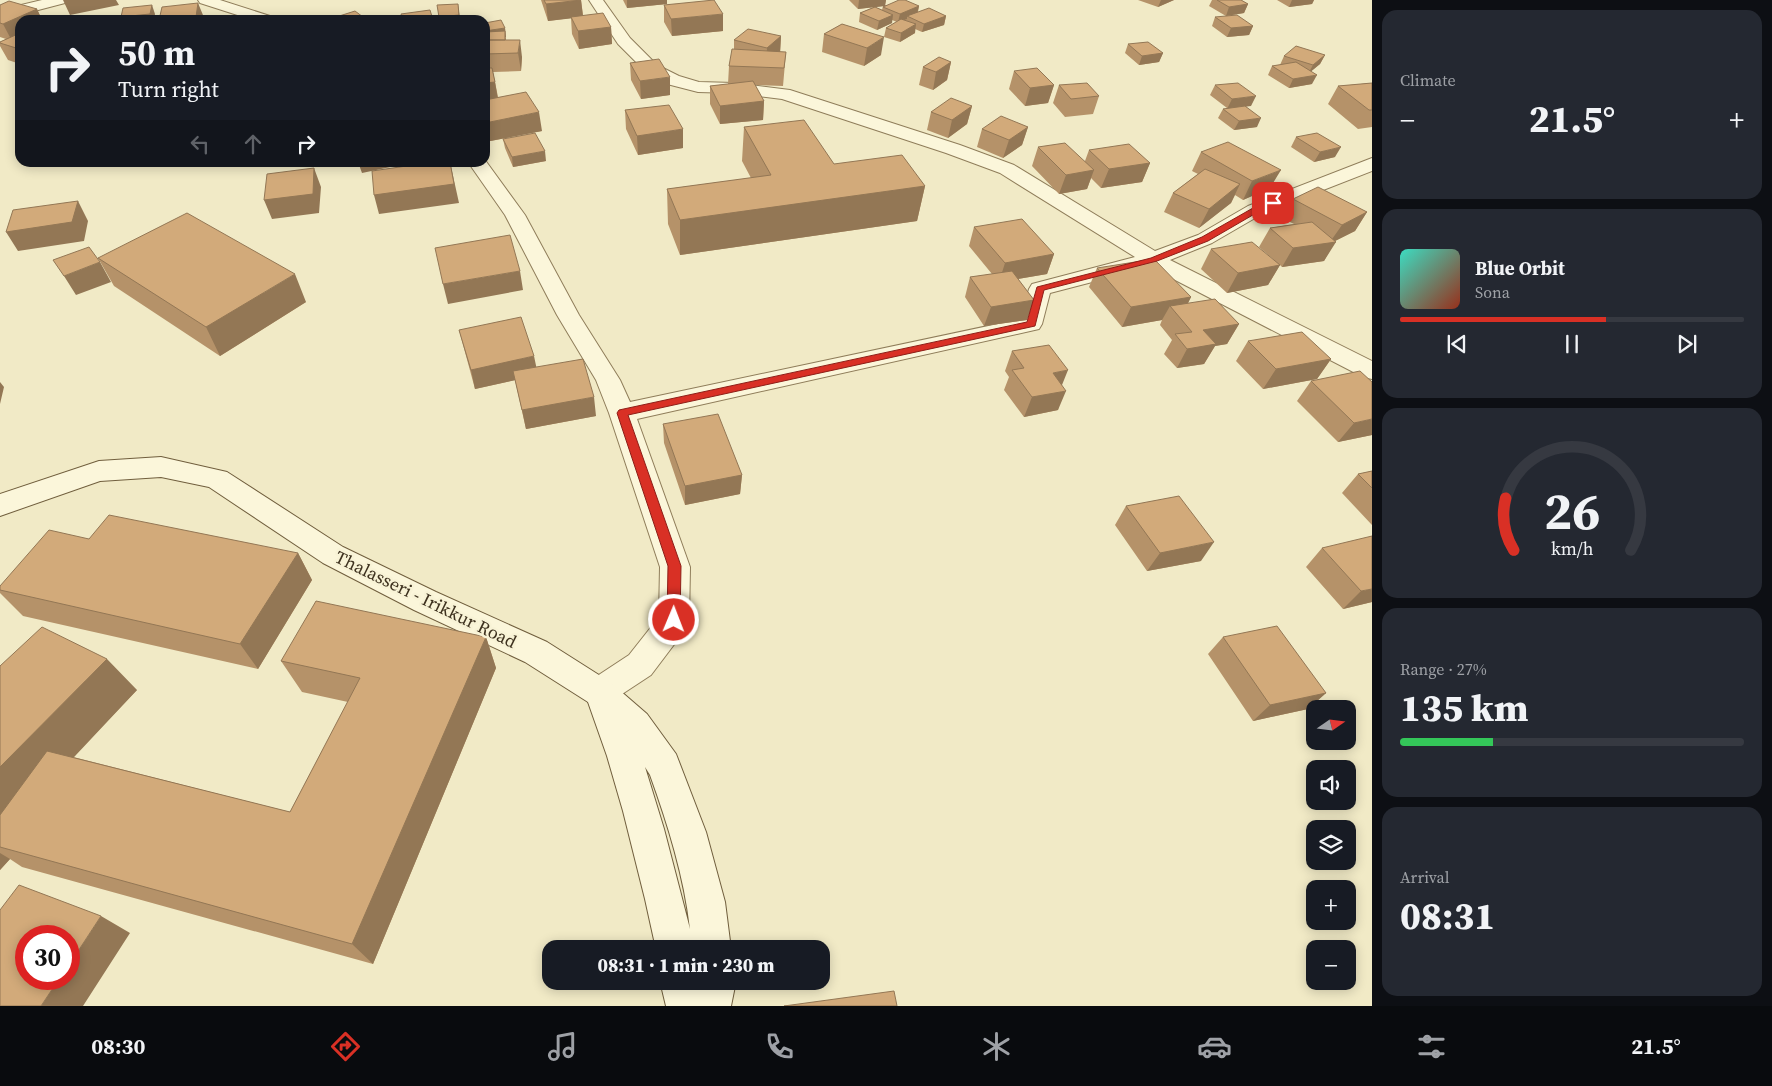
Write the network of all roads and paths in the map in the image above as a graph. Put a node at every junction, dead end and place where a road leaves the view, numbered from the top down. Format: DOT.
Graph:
graph roads {
  1 [pos="60,0"];
  2 [pos="205,0"];
  3 [pos="596,0"];
  4 [pos="252,15"];
  5 [pos="0,16"];
  6 [pos="1372,164"];
  7 [pos="481,167"];
  8 [pos="1154,260"];
  9 [pos="1372,371"];
  10 [pos="622,413"];
  11 [pos="0,506"];
  12 [pos="599,692"];
  13 [pos="673,940"];
  14 [pos="711,940"];
  15 [pos="682,990"];
  16 [pos="714,990"];
  17 [pos="686,1006"];
  18 [pos="711,1006"];
  1 -- 5 [label="street"];
  2 -- 4 [label="street"];
  3 -- 8 [label="street"];
  6 -- 8 [label="street"];
  7 -- 10 [label="street"];
  8 -- 9 [label="street"];
  8 -- 10 [label="street"];
  10 -- 12 [label="street"];
  11 -- 12 [label="street, Thalasseri - Irikkur Road"];
  12 -- 13 [label="street"];
  12 -- 14 [label="street, Thalasseri - Irikkur Road"];
  15 -- 17 [label="street"];
  16 -- 18 [label="street"];
}
